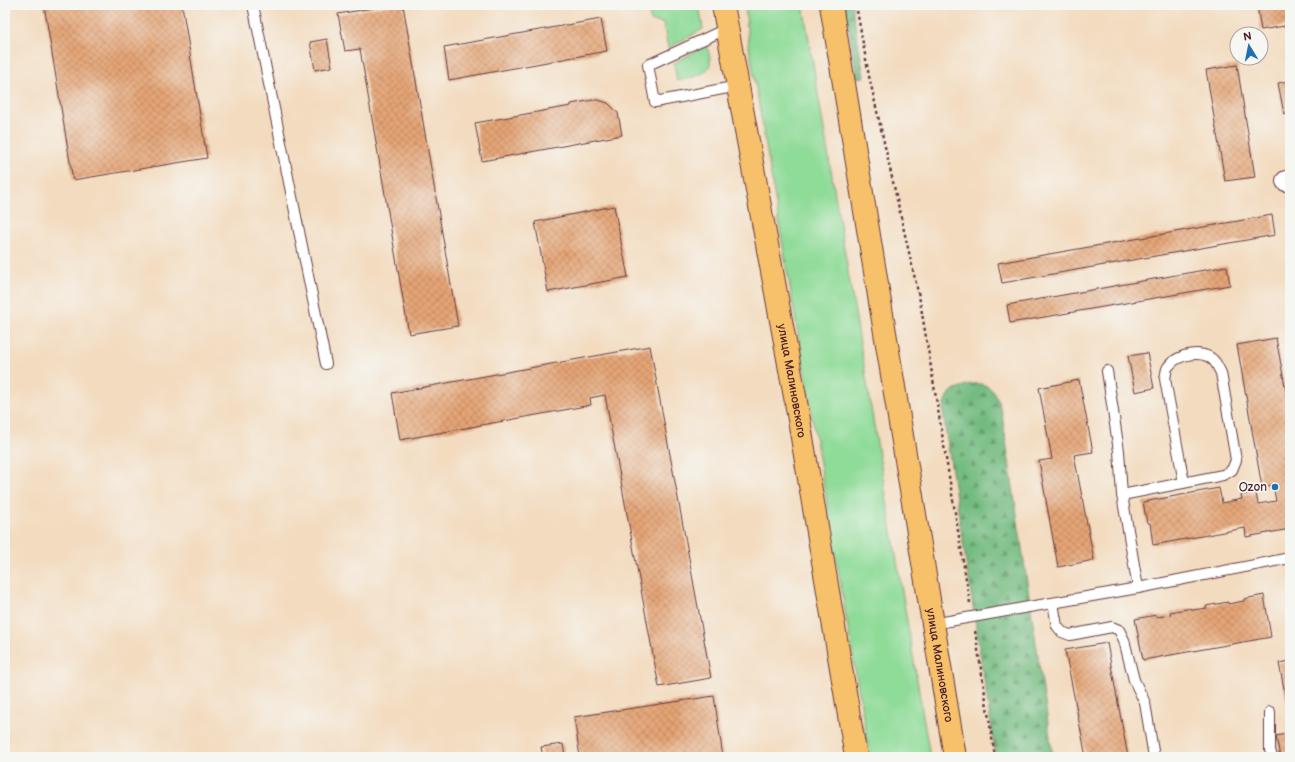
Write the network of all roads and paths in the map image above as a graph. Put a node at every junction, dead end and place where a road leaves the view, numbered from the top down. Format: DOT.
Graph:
graph roads {
  1 [pos="253,5"];
  2 [pos="723,5"];
  3 [pos="831,5"];
  4 [pos="856,5"];
  5 [pos="728,28"];
  6 [pos="738,86"];
  7 [pos="326,364"];
  8 [pos="1106,371"];
  9 [pos="1184,483"];
  10 [pos="1122,495"];
  11 [pos="1290,558"];
  12 [pos="1138,588"];
  13 [pos="1053,603"];
  14 [pos="972,617"];
  15 [pos="932,624"];
  16 [pos="1270,712"];
  17 [pos="856,757"];
  18 [pos="955,757"];
  19 [pos="995,757"];
  20 [pos="1154,757"];
  21 [pos="1272,757"];
  1 -- 7 [label="lane"];
  2 -- 5 [label="highway, улица Малиновского"];
  3 -- 15 [label="highway, улица Малиновского"];
  4 -- 14 [label="path"];
  5 -- 6 [label="highway, улица Малиновского"];
  5 -- 6 [label="lane"];
  6 -- 17 [label="highway, улица Малиновского"];
  8 -- 10 [label="lane"];
  9 -- 9 [label="lane"];
  9 -- 10 [label="lane"];
  10 -- 12 [label="lane"];
  11 -- 12 [label="lane"];
  12 -- 13 [label="lane"];
  13 -- 14 [label="lane"];
  13 -- 20 [label="lane"];
  14 -- 15 [label="lane"];
  14 -- 19 [label="path"];
  15 -- 18 [label="highway, улица Малиновского"];
  16 -- 21 [label="lane"];
}
